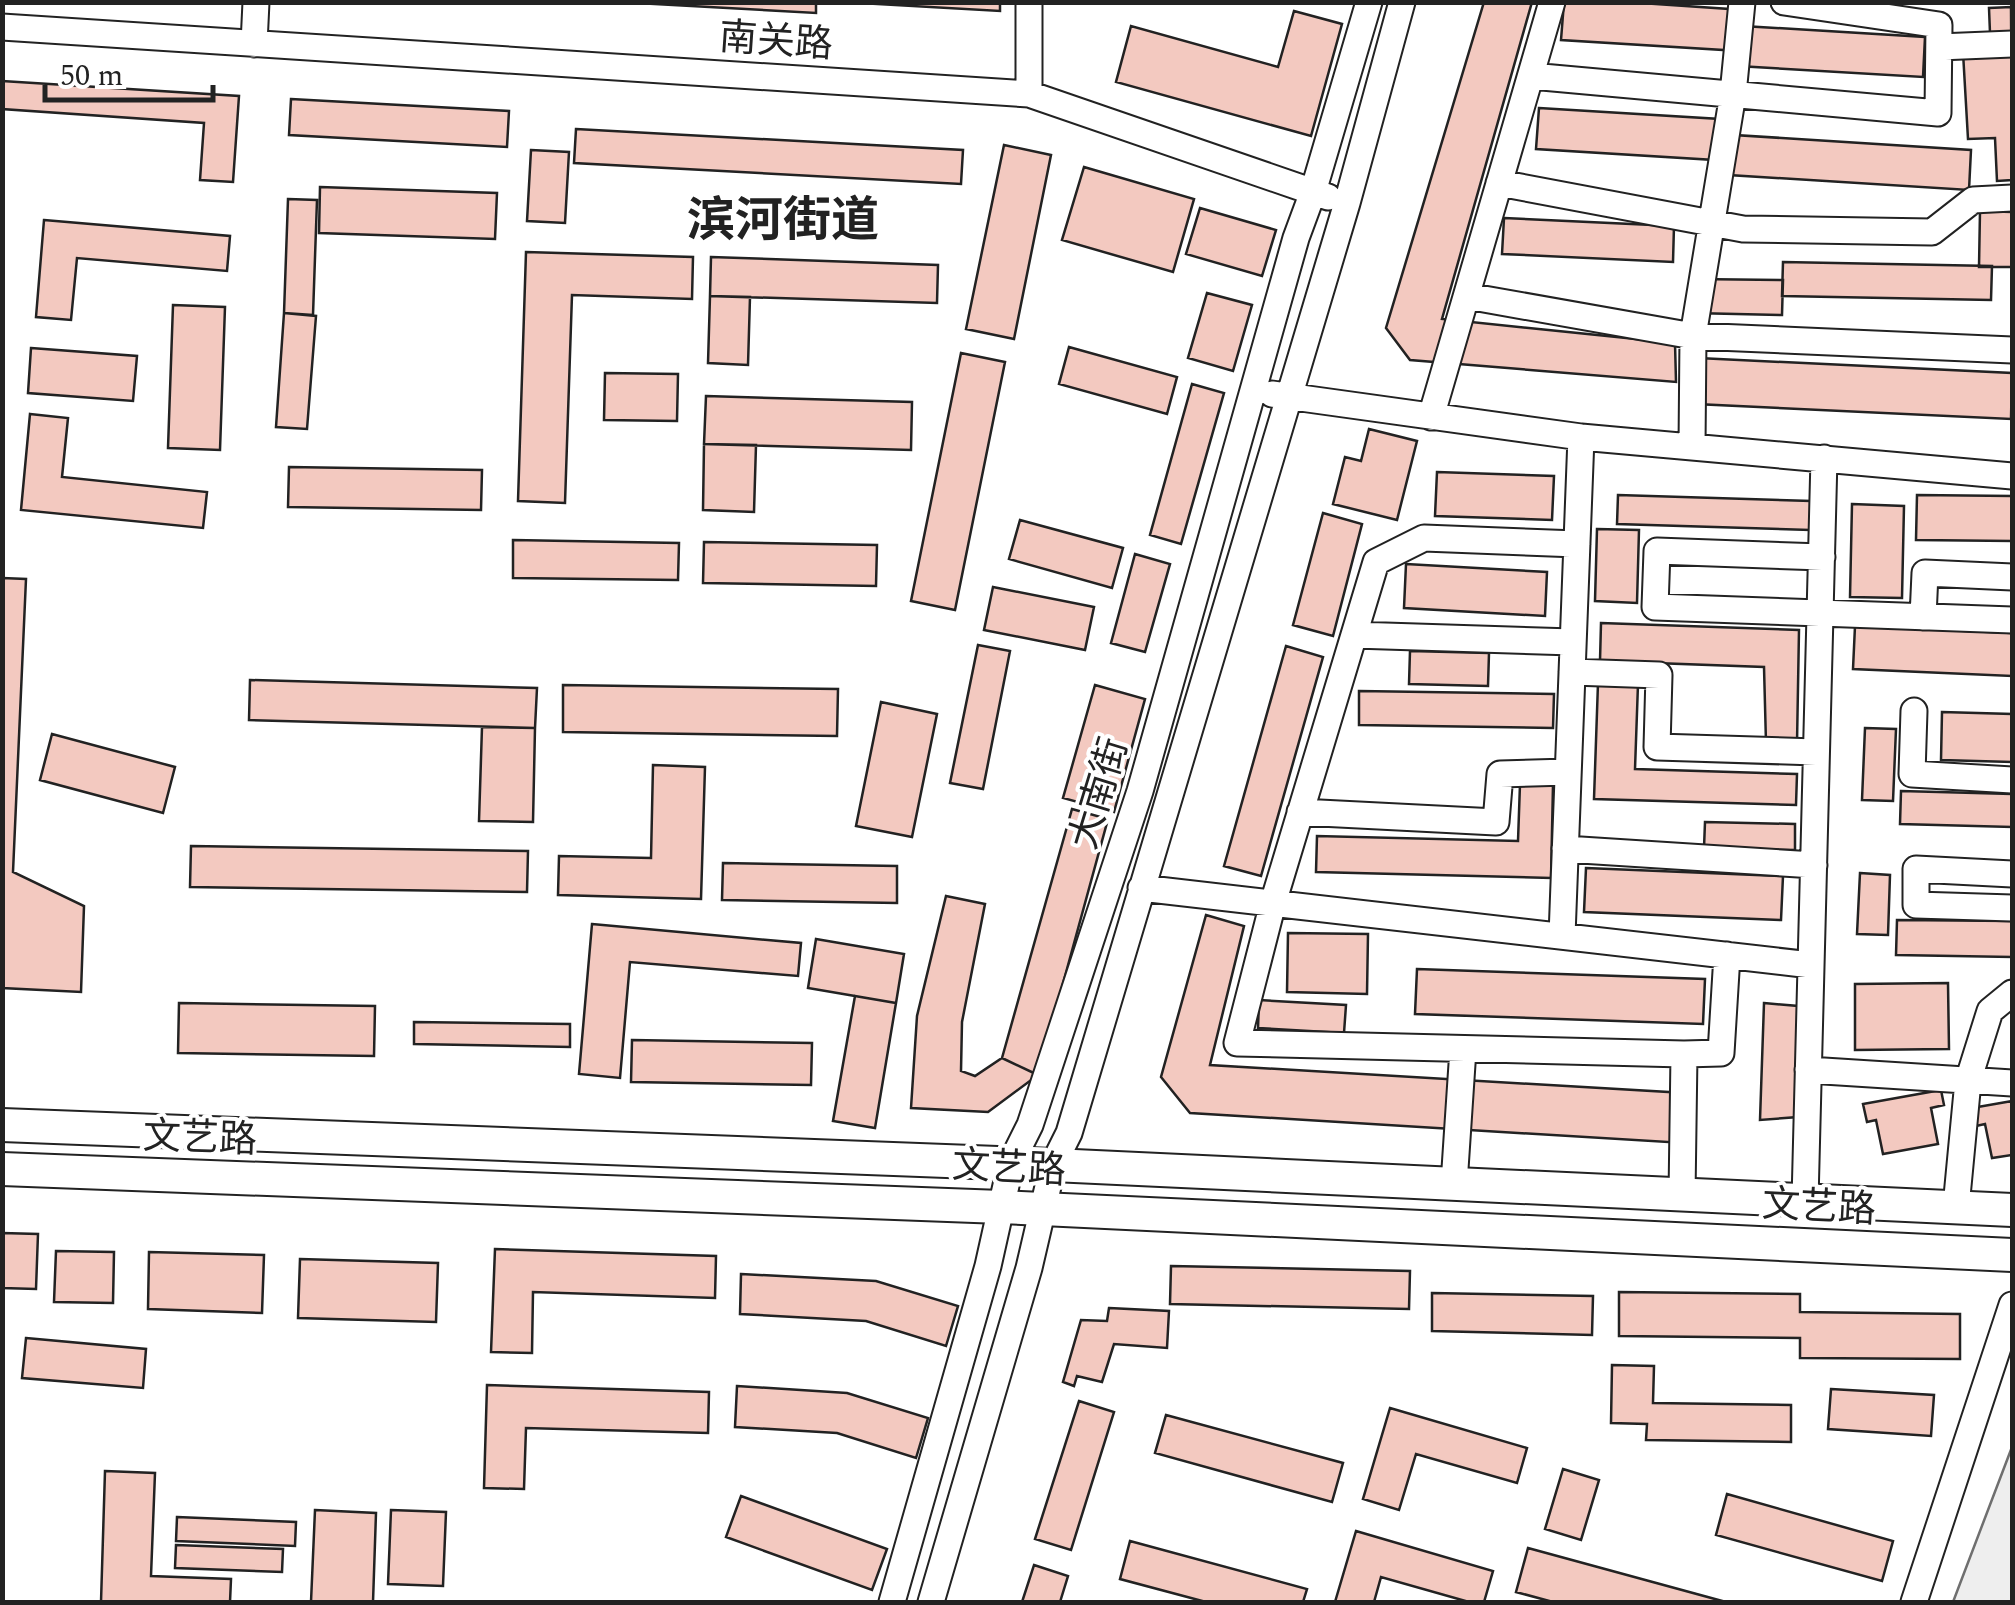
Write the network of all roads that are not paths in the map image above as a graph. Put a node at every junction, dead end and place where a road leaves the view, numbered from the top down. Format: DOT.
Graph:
graph roads {
  1 [pos="256,2"];
  2 [pos="1030,2"];
  3 [pos="1369,2"];
  4 [pos="1402,2"];
  5 [pos="1552,2"];
  6 [pos="1742,2"];
  7 [pos="1784,2"];
  8 [pos="2,26"];
  9 [pos="254,44"];
  10 [pos="2012,44"];
  11 [pos="1939,47"];
  12 [pos="1531,76"];
  13 [pos="1029,94"];
  14 [pos="1733,94"];
  15 [pos="1500,183"];
  16 [pos="1313,192"];
  17 [pos="2012,198"];
  18 [pos="1346,203"];
  19 [pos="1712,223"];
  20 [pos="1467,296"];
  21 [pos="1693,336"];
  22 [pos="2012,350"];
  23 [pos="1253,390"];
  24 [pos="1288,398"];
  25 [pos="1431,417"];
  26 [pos="1581,438"];
  27 [pos="1692,446"];
  28 [pos="1824,458"];
  29 [pos="2012,476"];
  30 [pos="1576,544"];
  31 [pos="1822,557"];
  32 [pos="2012,577"];
  33 [pos="1820,614"];
  34 [pos="1923,617"];
  35 [pos="2012,620"];
  36 [pos="1354,635"];
  37 [pos="1573,642"];
  38 [pos="1572,672"];
  39 [pos="1914,711"];
  40 [pos="1816,752"];
  41 [pos="1568,772"];
  42 [pos="2012,780"];
  43 [pos="1300,812"];
  44 [pos="1565,849"];
  45 [pos="1814,864"];
  46 [pos="2012,874"];
  47 [pos="1141,888"];
  48 [pos="1272,903"];
  49 [pos="2012,908"];
  50 [pos="1562,936"];
  51 [pos="1727,955"];
  52 [pos="1811,965"];
  53 [pos="2012,993"];
  54 [pos="1463,1049"];
  55 [pos="1684,1054"];
  56 [pos="1808,1070"];
  57 [pos="1968,1082"];
  58 [pos="2012,1084"];
  59 [pos="2,1125"];
  60 [pos="1011,1163"];
  61 [pos="1054,1165"];
  62 [pos="2,1169"];
  63 [pos="1454,1184"];
  64 [pos="1682,1195"];
  65 [pos="1805,1201"];
  66 [pos="1000,1206"];
  67 [pos="1956,1207"];
  68 [pos="1043,1209"];
  69 [pos="2012,1210"];
  70 [pos="2012,1255"];
  71 [pos="2012,1306"];
  72 [pos="892,1602"];
  73 [pos="931,1602"];
  74 [pos="1914,1602"];
  1 -- 9 [label="street"];
  2 -- 13 [label="street"];
  3 -- 16 [label="street, 大南街"];
  4 -- 18 [label="street, 大南街"];
  5 -- 12 [label="street"];
  6 -- 14 [label="street"];
  7 -- 11 [label="street"];
  8 -- 9 [label="street, 南关路"];
  9 -- 13 [label="street, 南关路"];
  10 -- 11 [label="street"];
  11 -- 14 [label="street"];
  12 -- 14 [label="street"];
  12 -- 15 [label="street"];
  13 -- 16 [label="street, 南关路"];
  14 -- 19 [label="street"];
  15 -- 19 [label="street"];
  15 -- 20 [label="street"];
  16 -- 18 [label="street, 南关路"];
  16 -- 23 [label="street, 大南街"];
  17 -- 19 [label="street"];
  18 -- 24 [label="street, 大南街"];
  19 -- 21 [label="street"];
  20 -- 21 [label="street"];
  20 -- 25 [label="street"];
  21 -- 22 [label="street"];
  21 -- 27 [label="street"];
  23 -- 24 [label="street"];
  23 -- 60 [label="street, 大南街"];
  24 -- 25 [label="street"];
  24 -- 47 [label="street, 大南街"];
  25 -- 26 [label="street"];
  26 -- 27 [label="street"];
  26 -- 30 [label="street"];
  27 -- 28 [label="street"];
  28 -- 29 [label="street"];
  28 -- 31 [label="street"];
  30 -- 36 [label="street"];
  30 -- 37 [label="street"];
  31 -- 33 [label="street"];
  31 -- 33 [label="street"];
  32 -- 34 [label="street"];
  33 -- 34 [label="street"];
  33 -- 40 [label="street"];
  34 -- 35 [label="street"];
  36 -- 37 [label="street"];
  36 -- 43 [label="street"];
  37 -- 38 [label="street"];
  38 -- 40 [label="street"];
  38 -- 41 [label="street"];
  39 -- 42 [label="street"];
  40 -- 45 [label="street"];
  41 -- 43 [label="street"];
  41 -- 44 [label="street"];
  43 -- 48 [label="street"];
  44 -- 45 [label="street"];
  44 -- 50 [label="street"];
  45 -- 52 [label="street"];
  46 -- 49 [label="street"];
  47 -- 48 [label="street"];
  47 -- 61 [label="street, 大南街"];
  48 -- 50 [label="street"];
  48 -- 54 [label="street"];
  50 -- 51 [label="street"];
  51 -- 52 [label="street"];
  51 -- 55 [label="street"];
  52 -- 56 [label="street"];
  53 -- 57 [label="street"];
  54 -- 55 [label="street"];
  54 -- 63 [label="street"];
  55 -- 64 [label="street"];
  56 -- 57 [label="street"];
  56 -- 65 [label="street"];
  57 -- 58 [label="street"];
  57 -- 67 [label="street"];
  59 -- 60 [label="main road, 文艺路"];
  60 -- 61 [label="main road, 文艺路"];
  60 -- 66 [label="street, 大南街"];
  61 -- 63 [label="main road, 文艺路"];
  61 -- 68 [label="street, 大南街"];
  62 -- 66 [label="main road, 文艺路"];
  63 -- 64 [label="main road, 文艺路"];
  64 -- 65 [label="main road, 文艺路"];
  65 -- 67 [label="main road, 文艺路"];
  66 -- 68 [label="main road, 文艺路"];
  66 -- 72 [label="street, 大南街"];
  67 -- 69 [label="main road, 文艺路"];
  68 -- 70 [label="main road, 文艺路"];
  68 -- 73 [label="street, 大南街"];
  71 -- 74 [label="street"];
}
